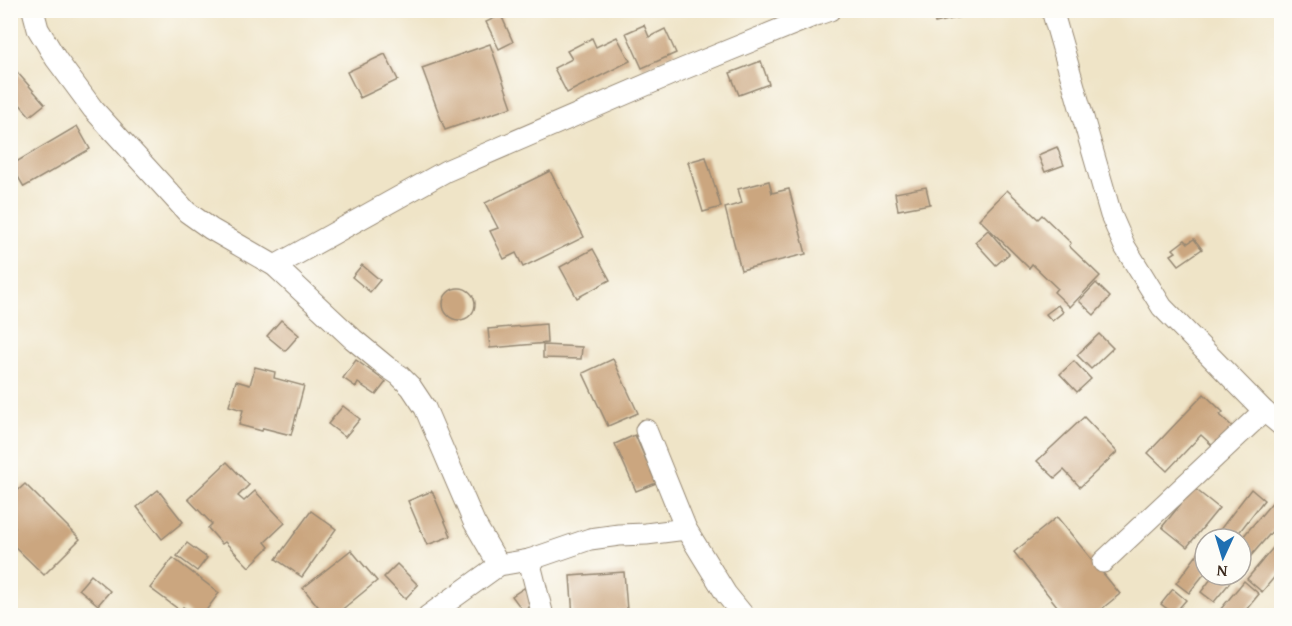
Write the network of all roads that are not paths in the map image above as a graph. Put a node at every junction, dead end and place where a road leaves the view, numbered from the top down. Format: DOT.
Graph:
graph roads {
  1 [pos="33,10"];
  2 [pos="830,10"];
  3 [pos="1052,10"];
  4 [pos="275,266"];
  5 [pos="1264,411"];
  6 [pos="1281,426"];
  7 [pos="646,430"];
  8 [pos="686,529"];
  9 [pos="529,560"];
  10 [pos="1103,562"];
  11 [pos="499,565"];
  12 [pos="428,615"];
  13 [pos="543,615"];
  14 [pos="744,615"];
  1 -- 4 [label="street"];
  2 -- 4 [label="street"];
  3 -- 5 [label="street"];
  4 -- 11 [label="street"];
  5 -- 6 [label="street"];
  5 -- 10 [label="street"];
  7 -- 8 [label="street"];
  8 -- 9 [label="street"];
  8 -- 14 [label="street"];
  9 -- 11 [label="street"];
  9 -- 13 [label="street"];
  11 -- 12 [label="street"];
}
